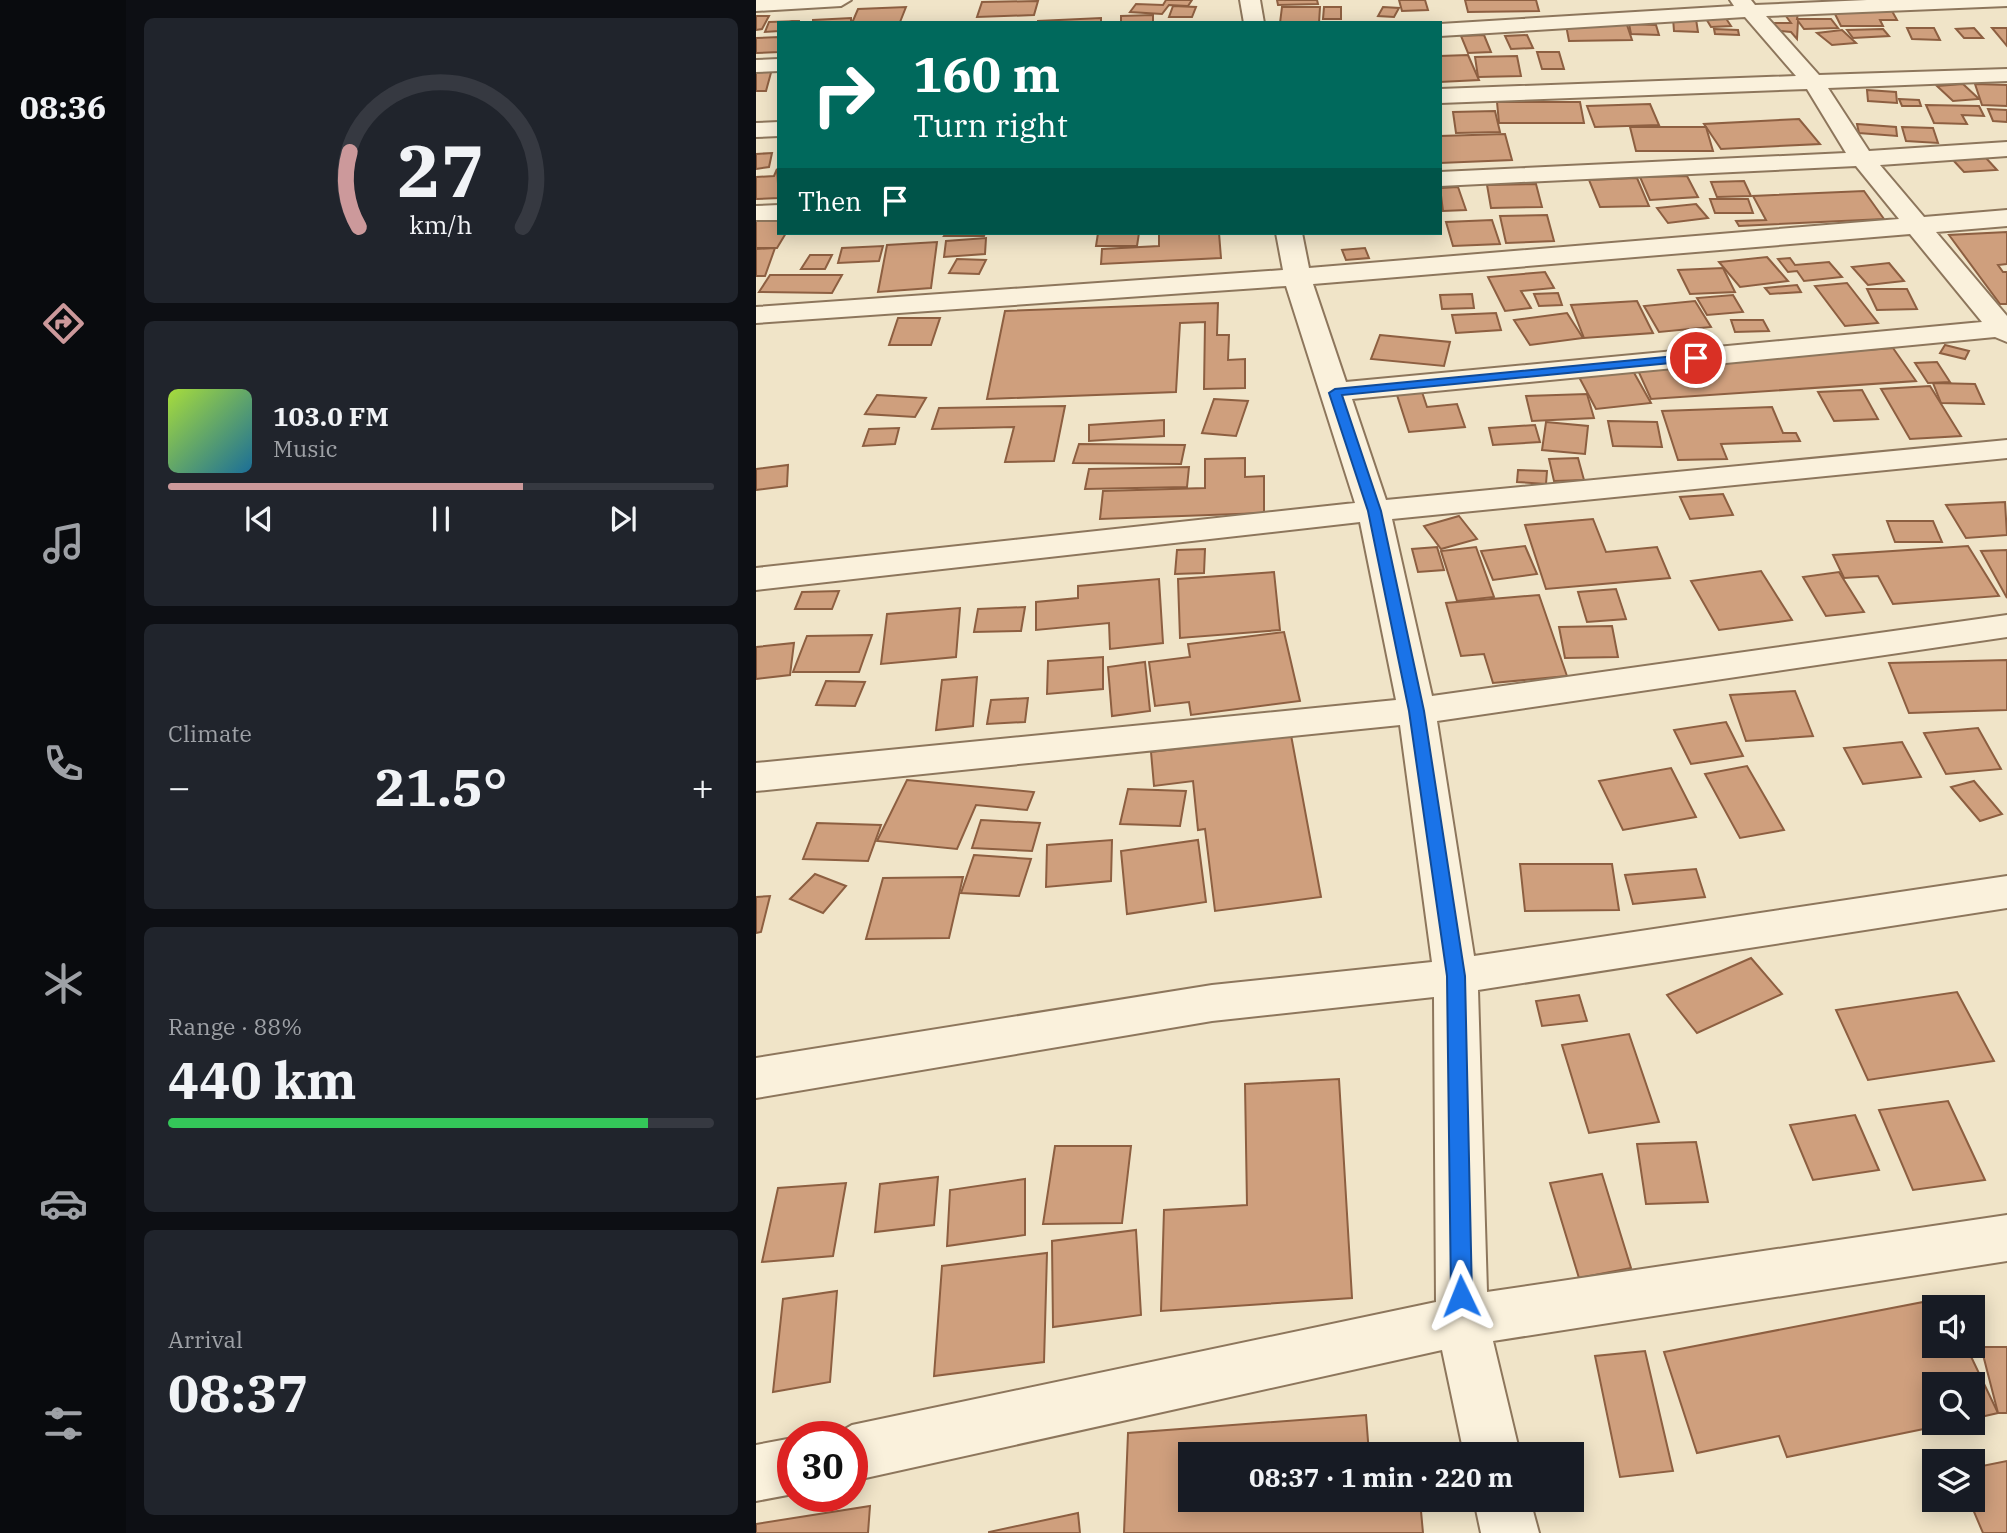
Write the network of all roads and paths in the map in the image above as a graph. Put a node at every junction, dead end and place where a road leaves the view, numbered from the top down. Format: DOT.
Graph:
graph roads {
  1 [pos="841,0"];
  2 [pos="1250,0"];
  3 [pos="2007,0"];
  4 [pos="756,5"];
  5 [pos="1745,6"];
  6 [pos="1254,21"];
  7 [pos="1442,30"];
  8 [pos="777,65"];
  9 [pos="756,66"];
  10 [pos="2007,75"];
  11 [pos="1814,83"];
  12 [pos="1442,96"];
  13 [pos="777,129"];
  14 [pos="756,130"];
  15 [pos="2007,149"];
  16 [pos="1862,159"];
  17 [pos="1442,180"];
  18 [pos="777,212"];
  19 [pos="756,213"];
  20 [pos="2007,218"];
  21 [pos="1916,227"];
  22 [pos="1289,235"];
  23 [pos="1297,276"];
  24 [pos="756,315"];
  25 [pos="2006,330"];
  26 [pos="1335,393"];
  27 [pos="2007,449"];
  28 [pos="1374,511"];
  29 [pos="756,579"];
  30 [pos="2007,626"];
  31 [pos="1417,711"];
  32 [pos="756,777"];
  33 [pos="2007,892"];
  34 [pos="1456,976"];
  35 [pos="756,1078"];
  36 [pos="2007,1238"];
  37 [pos="1462,1321"];
  38 [pos="1489,1442"];
  39 [pos="868,1450"];
  40 [pos="777,1469"];
  41 [pos="756,1474"];
  42 [pos="1505,1512"];
  43 [pos="1510,1533"];
  1 -- 4 [label="street"];
  2 -- 6 [label="street"];
  3 -- 5 [label="street"];
  5 -- 7 [label="street"];
  5 -- 11 [label="street"];
  8 -- 9 [label="street"];
  10 -- 11 [label="street"];
  11 -- 12 [label="street"];
  11 -- 16 [label="street"];
  13 -- 14 [label="street"];
  15 -- 16 [label="street"];
  16 -- 17 [label="street"];
  16 -- 21 [label="street"];
  18 -- 19 [label="street"];
  20 -- 21 [label="street"];
  21 -- 23 [label="street"];
  21 -- 25 [label="street"];
  22 -- 23 [label="street"];
  23 -- 24 [label="street"];
  23 -- 26 [label="street"];
  25 -- 26 [label="street"];
  26 -- 28 [label="street"];
  27 -- 28 [label="street"];
  28 -- 29 [label="street"];
  28 -- 31 [label="street"];
  30 -- 31 [label="street"];
  31 -- 32 [label="street"];
  31 -- 34 [label="street"];
  33 -- 34 [label="street"];
  34 -- 35 [label="street"];
  34 -- 37 [label="street"];
  36 -- 37 [label="street"];
  37 -- 38 [label="street"];
  37 -- 39 [label="street"];
  40 -- 41 [label="street"];
  42 -- 43 [label="street"];
}
